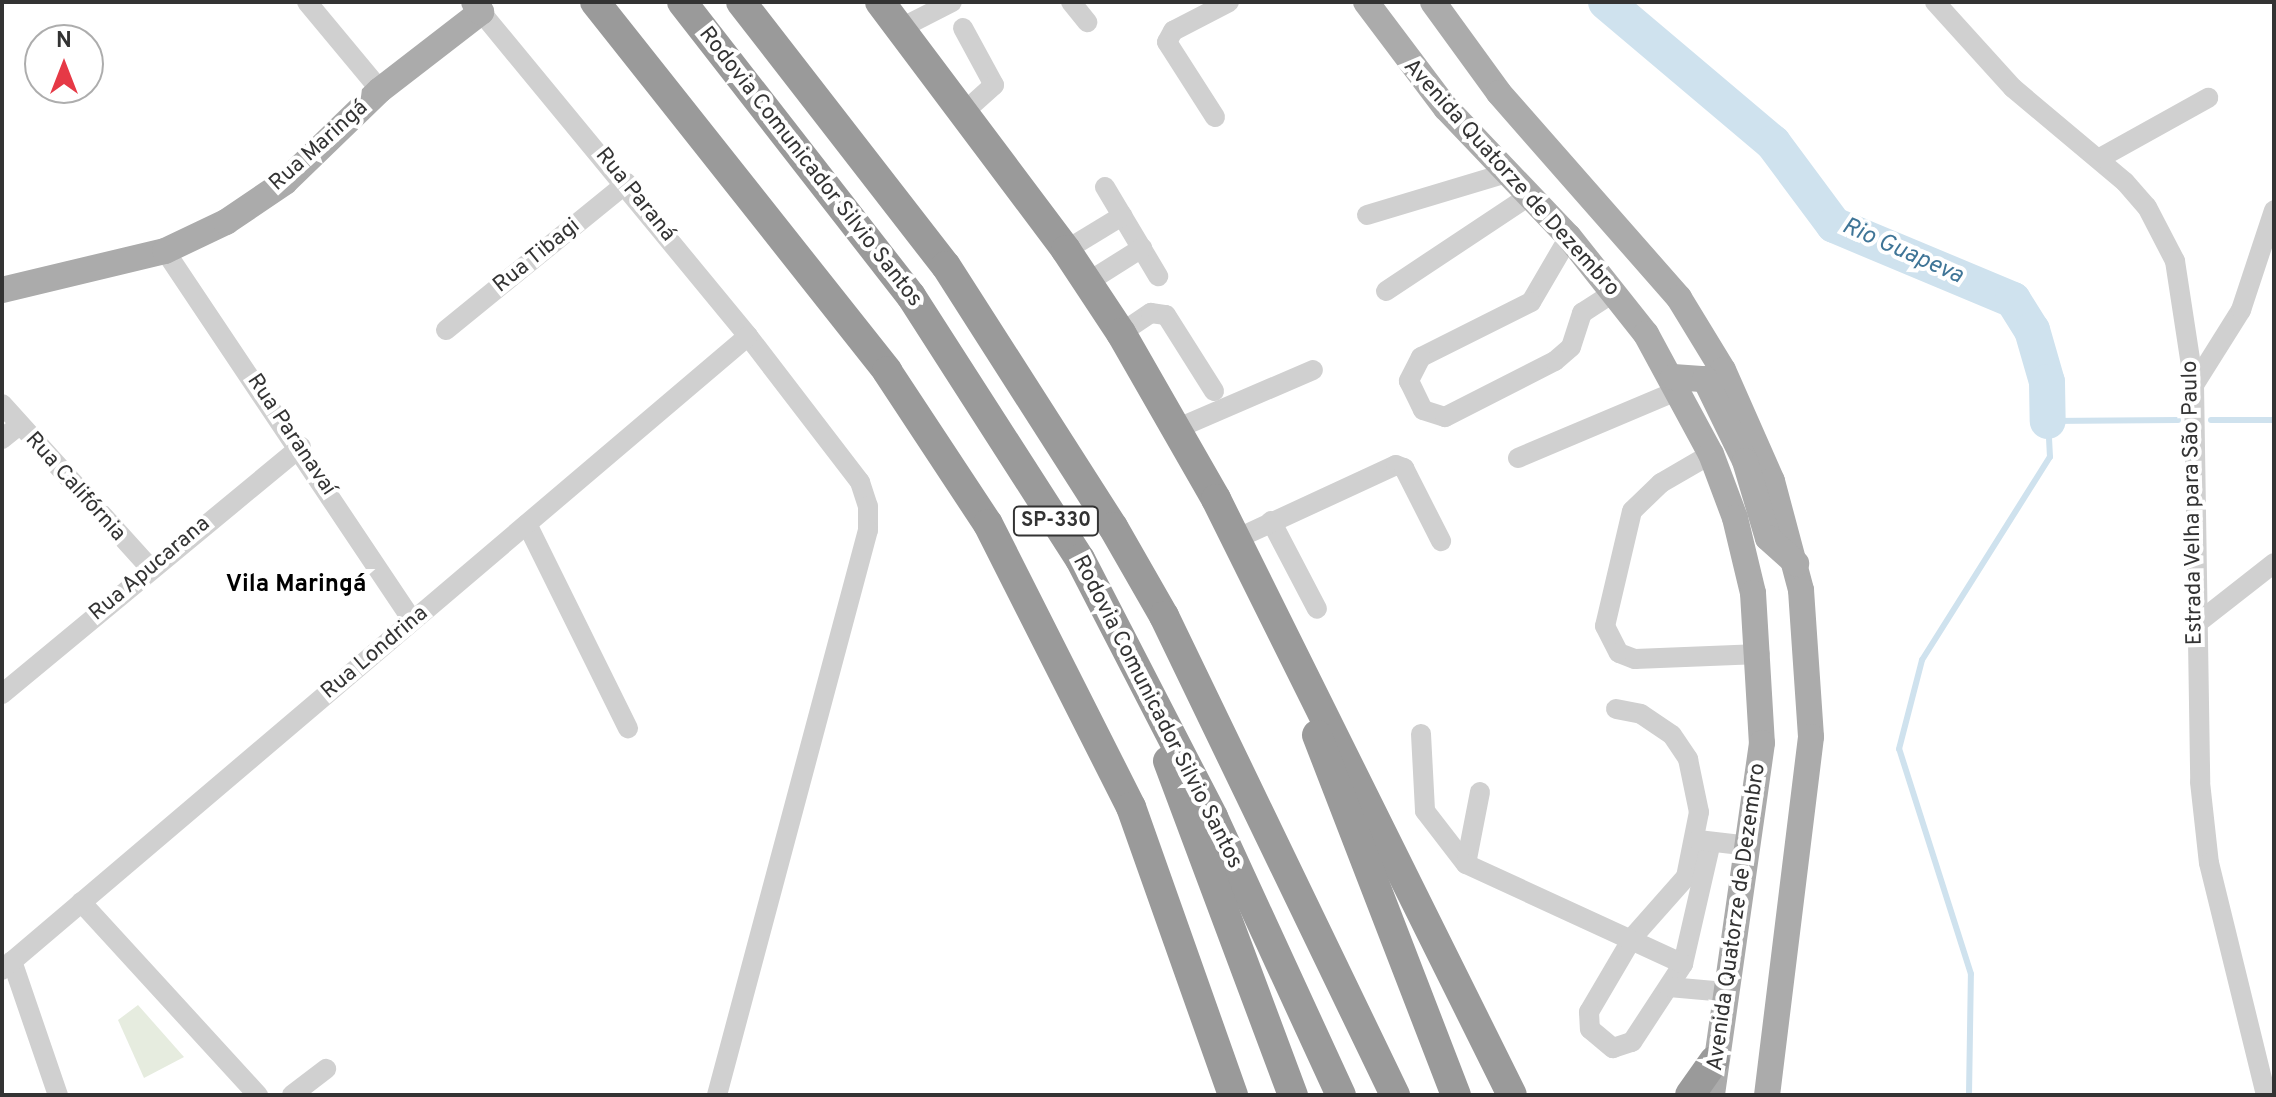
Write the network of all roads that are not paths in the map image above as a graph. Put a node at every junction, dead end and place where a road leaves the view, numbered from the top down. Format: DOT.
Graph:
graph roads {
  1 [pos="307,2"];
  2 [pos="595,2"];
  3 [pos="682,2"];
  4 [pos="741,2"];
  5 [pos="880,2"];
  6 [pos="952,2"];
  7 [pos="1071,2"];
  8 [pos="1229,2"];
  9 [pos="1366,2"];
  10 [pos="1433,2"];
  11 [pos="1935,2"];
  12 [pos="478,7"];
  13 [pos="1087,22"];
  14 [pos="901,28"];
  15 [pos="963,28"];
  16 [pos="380,90"];
  17 [pos="2208,98"];
  18 [pos="965,111"];
  19 [pos="1215,117"];
  20 [pos="2100,158"];
  21 [pos="1507,173"];
  22 [pos="627,183"];
  23 [pos="1105,187"];
  24 [pos="1536,203"];
  25 [pos="2274,210"];
  26 [pos="1367,215"];
  27 [pos="1122,216"];
  28 [pos="1569,237"];
  29 [pos="1142,248"];
  30 [pos="1066,250"];
  31 [pos="165,251"];
  32 [pos="1158,276"];
  33 [pos="1088,282"];
  34 [pos="2,290"];
  35 [pos="1386,291"];
  36 [pos="1614,292"];
  37 [pos="1679,298"];
  38 [pos="446,330"];
  39 [pos="1121,333"];
  40 [pos="748,336"];
  41 [pos="1313,370"];
  42 [pos="1676,384"];
  43 [pos="2194,385"];
  44 [pos="1214,391"];
  45 [pos="2,404"];
  46 [pos="19,425"];
  47 [pos="1176,429"];
  48 [pos="2,439"];
  49 [pos="301,447"];
  50 [pos="1711,454"];
  51 [pos="1518,458"];
  52 [pos="1271,521"];
  53 [pos="527,524"];
  54 [pos="1236,539"];
  55 [pos="1441,541"];
  56 [pos="1796,563"];
  57 [pos="2274,563"];
  58 [pos="150,568"];
  59 [pos="1317,609"];
  60 [pos="413,621"];
  61 [pos="2195,625"];
  62 [pos="1275,629"];
  63 [pos="1760,654"];
  64 [pos="1143,683"];
  65 [pos="2,694"];
  66 [pos="1616,709"];
  67 [pos="628,728"];
  68 [pos="1421,734"];
  69 [pos="1480,792"];
  70 [pos="1704,841"];
  71 [pos="1750,846"];
  72 [pos="1466,864"];
  73 [pos="81,902"];
  74 [pos="1633,937"];
  75 [pos="1683,964"];
  76 [pos="7,965"];
  77 [pos="1669,987"];
  78 [pos="1726,992"];
  79 [pos="1714,1061"];
  80 [pos="326,1069"];
  81 [pos="1512,1090"];
  82 [pos="58,1095"];
  83 [pos="258,1095"];
  84 [pos="292,1095"];
  85 [pos="717,1095"];
  86 [pos="1233,1095"];
  87 [pos="1293,1095"];
  88 [pos="1341,1095"];
  89 [pos="1395,1095"];
  90 [pos="1456,1095"];
  91 [pos="1690,1095"];
  92 [pos="1712,1095"];
  93 [pos="1767,1095"];
  94 [pos="2266,1095"];
  1 -- 16 [label="street"];
  2 -- 86 [label="highway"];
  3 -- 64 [label="highway, Rodovia Comunicador Silvio Santos / SP-330"];
  4 -- 89 [label="highway, Rodovia Comunicador Silvio Santos / SP-330"];
  5 -- 14 [label="highway"];
  6 -- 14 [label="street"];
  7 -- 13 [label="street"];
  8 -- 19 [label="street"];
  9 -- 21 [label="main road, Avenida Quatorze de Dezembro"];
  10 -- 37 [label="main road, Avenida Quatorze de Dezembro"];
  11 -- 20 [label="street, Estrada Velha para São Paulo"];
  12 -- 16 [label="main road, Rua Maringá"];
  12 -- 22 [label="street, Rua Paraná"];
  14 -- 18 [label="highway"];
  15 -- 18 [label="street"];
  16 -- 31 [label="main road, Rua Maringá"];
  17 -- 20 [label="street"];
  18 -- 30 [label="highway"];
  20 -- 43 [label="street, Estrada Velha para São Paulo"];
  21 -- 24 [label="main road, Avenida Quatorze de Dezembro"];
  21 -- 26 [label="street"];
  22 -- 38 [label="street, Rua Tibagi"];
  22 -- 40 [label="street, Rua Paraná"];
  23 -- 27 [label="street"];
  24 -- 28 [label="main road, Avenida Quatorze de Dezembro"];
  24 -- 35 [label="street"];
  24 -- 37 [label="main road"];
  25 -- 43 [label="street"];
  27 -- 29 [label="street"];
  27 -- 30 [label="street"];
  28 -- 36 [label="main road, Avenida Quatorze de Dezembro"];
  28 -- 36 [label="street"];
  29 -- 32 [label="street"];
  29 -- 33 [label="street"];
  30 -- 33 [label="highway"];
  31 -- 34 [label="main road, Rua Maringá"];
  31 -- 49 [label="street, Rua Paranavaí"];
  33 -- 39 [label="highway"];
  36 -- 42 [label="main road, Avenida Quatorze de Dezembro"];
  37 -- 56 [label="main road, Avenida Quatorze de Dezembro"];
  39 -- 44 [label="street"];
  39 -- 47 [label="highway"];
  40 -- 53 [label="street, Rua Londrina"];
  40 -- 85 [label="street, Rua Paraná"];
  41 -- 47 [label="street"];
  42 -- 50 [label="main road, Avenida Quatorze de Dezembro"];
  42 -- 51 [label="street"];
  42 -- 56 [label="main road"];
  43 -- 61 [label="street, Estrada Velha para São Paulo"];
  45 -- 46 [label="street, Rua Califórnia"];
  46 -- 48 [label="street"];
  46 -- 58 [label="street, Rua Califórnia"];
  47 -- 54 [label="highway"];
  49 -- 58 [label="street, Rua Apucarana"];
  49 -- 60 [label="street, Rua Paranavaí"];
  50 -- 63 [label="main road, Avenida Quatorze de Dezembro"];
  50 -- 63 [label="street"];
  52 -- 54 [label="street"];
  52 -- 55 [label="street"];
  52 -- 59 [label="street"];
  53 -- 60 [label="street, Rua Londrina"];
  53 -- 67 [label="street"];
  54 -- 62 [label="highway"];
  56 -- 93 [label="main road, Avenida Quatorze de Dezembro"];
  57 -- 61 [label="street"];
  58 -- 65 [label="street, Rua Apucarana"];
  60 -- 73 [label="street, Rua Londrina"];
  61 -- 94 [label="street, Estrada Velha para São Paulo"];
  62 -- 81 [label="highway"];
  62 -- 90 [label="highway"];
  63 -- 71 [label="main road, Avenida Quatorze de Dezembro"];
  64 -- 87 [label="highway"];
  64 -- 88 [label="highway, Rodovia Comunicador Silvio Santos / SP-330"];
  66 -- 70 [label="street"];
  68 -- 72 [label="street"];
  69 -- 72 [label="street"];
  70 -- 71 [label="street"];
  70 -- 74 [label="street"];
  70 -- 75 [label="street"];
  71 -- 78 [label="main road, Avenida Quatorze de Dezembro"];
  72 -- 74 [label="street"];
  73 -- 76 [label="street, Rua Londrina"];
  73 -- 83 [label="street"];
  74 -- 75 [label="street"];
  74 -- 77 [label="street"];
  75 -- 77 [label="street"];
  76 -- 82 [label="street"];
  77 -- 78 [label="street"];
  78 -- 79 [label="main road, Avenida Quatorze de Dezembro"];
  79 -- 91 [label="highway"];
  79 -- 92 [label="main road, Avenida Quatorze de Dezembro"];
  80 -- 84 [label="street"];
}
